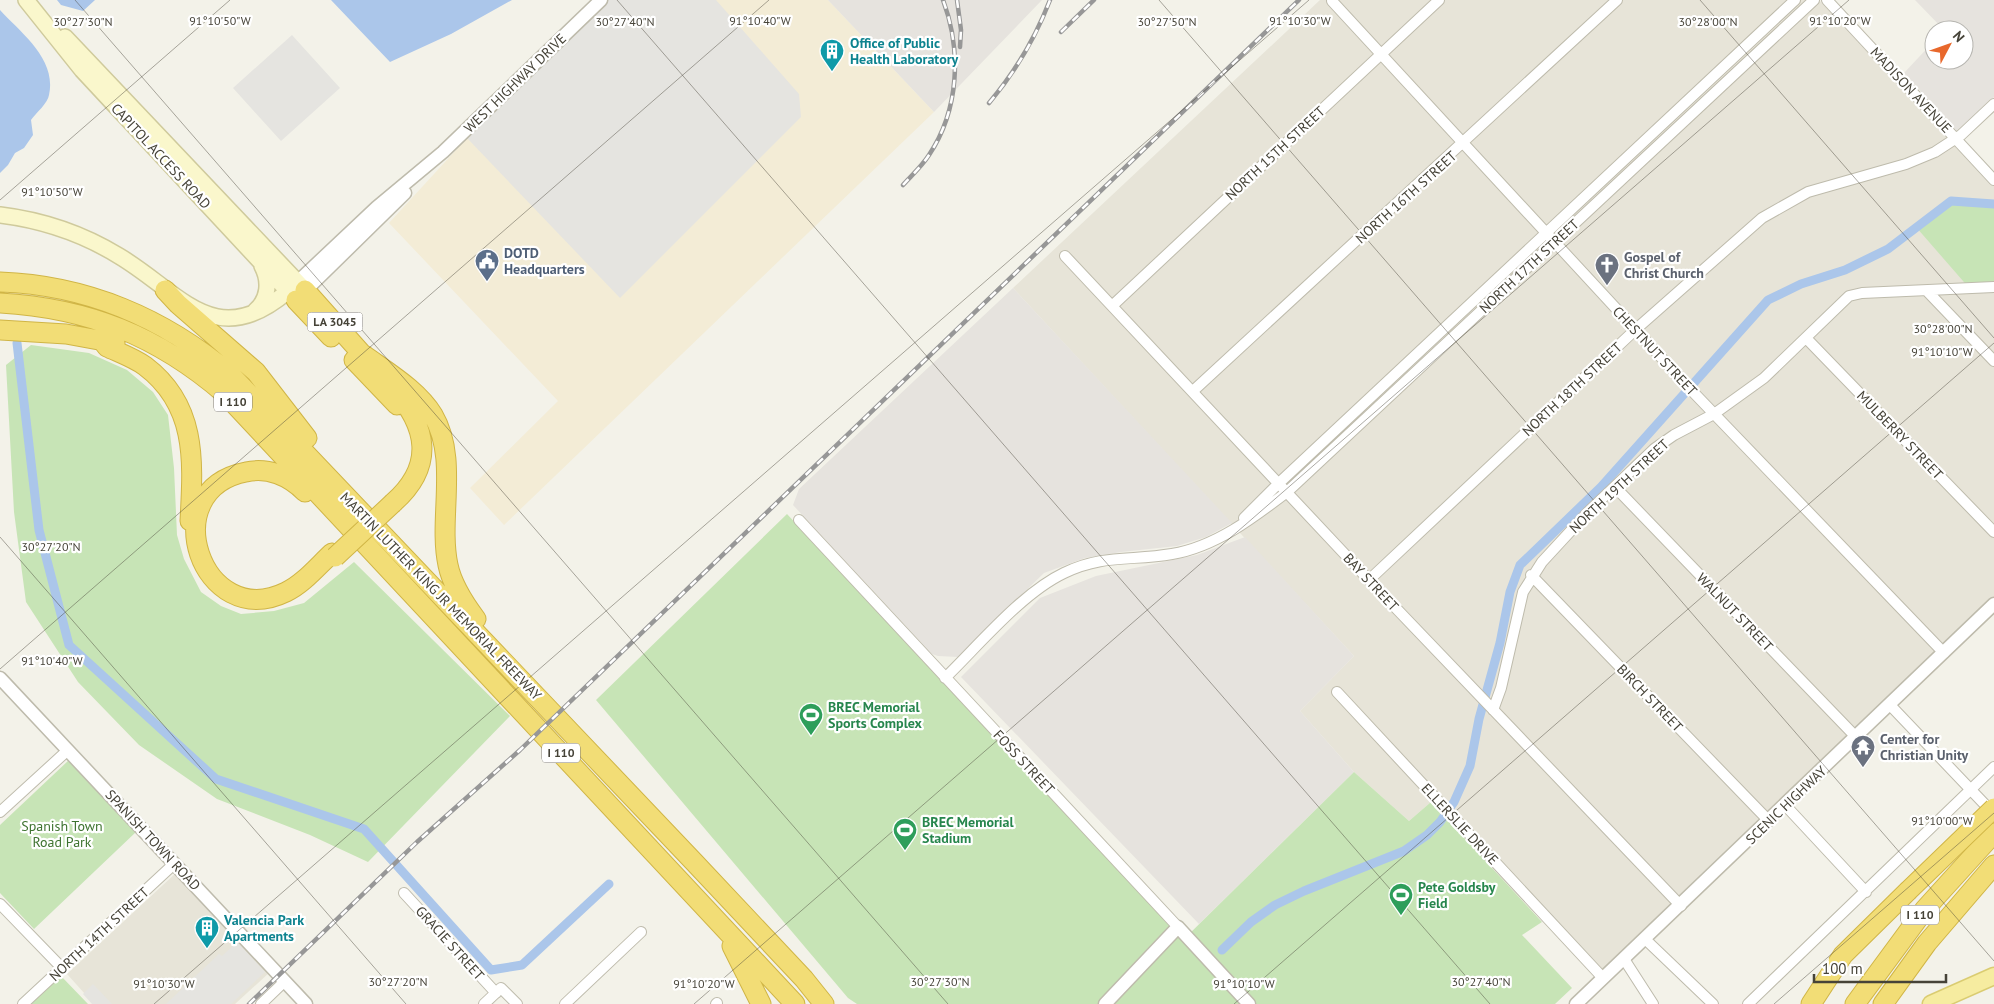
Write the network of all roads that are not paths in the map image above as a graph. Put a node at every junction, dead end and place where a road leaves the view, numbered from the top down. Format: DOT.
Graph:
graph roads {
  1 [pos="602,0"];
  2 [pos="1439,0"];
  3 [pos="1617,0"];
  4 [pos="1795,0"];
  5 [pos="1814,0"];
  6 [pos="1332,1"];
  7 [pos="1832,2"];
  8 [pos="29,4"];
  9 [pos="1380,54"];
  10 [pos="1994,104"];
  11 [pos="1956,139"];
  12 [pos="1463,144"];
  13 [pos="1638,146"];
  14 [pos="1647,157"];
  15 [pos="1994,180"];
  16 [pos="0,215"];
  17 [pos="1545,232"];
  18 [pos="1555,242"];
  19 [pos="1064,256"];
  20 [pos="259,260"];
  21 [pos="0,282"];
  22 [pos="1994,287"];
  23 [pos="165,290"];
  24 [pos="297,291"];
  25 [pos="1927,291"];
  26 [pos="0,303"];
  27 [pos="1112,306"];
  28 [pos="250,315"];
  29 [pos="1635,330"];
  30 [pos="3,332"];
  31 [pos="1806,338"];
  32 [pos="103,342"];
  33 [pos="364,355"];
  34 [pos="1994,361"];
  35 [pos="1193,391"];
  36 [pos="1376,391"];
  37 [pos="1385,400"];
  38 [pos="240,409"];
  39 [pos="1714,414"];
  40 [pos="1278,483"];
  41 [pos="1615,487"];
  42 [pos="1287,492"];
  43 [pos="391,501"];
  44 [pos="799,520"];
  45 [pos="1239,525"];
  46 [pos="1994,532"];
  47 [pos="393,543"];
  48 [pos="333,555"];
  49 [pos="1532,576"];
  50 [pos="1369,580"];
  51 [pos="410,591"];
  52 [pos="1994,604"];
  53 [pos="1944,652"];
  54 [pos="506,664"];
  55 [pos="0,678"];
  56 [pos="945,678"];
  57 [pos="1337,692"];
  58 [pos="1890,705"];
  59 [pos="1491,708"];
  60 [pos="1856,738"];
  61 [pos="68,750"];
  62 [pos="1994,767"];
  63 [pos="1971,789"];
  64 [pos="1785,806"];
  65 [pos="1994,808"];
  66 [pos="0,812"];
  67 [pos="1994,814"];
  68 [pos="1769,821"];
  69 [pos="1994,833"];
  70 [pos="175,863"];
  71 [pos="1994,865"];
  72 [pos="1866,892"];
  73 [pos="404,893"];
  74 [pos="0,904"];
  75 [pos="1681,906"];
  76 [pos="712,915"];
  77 [pos="1178,927"];
  78 [pos="641,932"];
  79 [pos="1645,939"];
  80 [pos="1624,959"];
  81 [pos="62,968"];
  82 [pos="1994,976"];
  83 [pos="1603,978"];
  84 [pos="804,979"];
  85 [pos="285,981"];
  86 [pos="499,990"];
  87 [pos="1933,1003"];
  88 [pos="23,1004"];
  89 [pos="260,1004"];
  90 [pos="306,1004"];
  91 [pos="484,1004"];
  92 [pos="517,1004"];
  93 [pos="565,1004"];
  94 [pos="762,1004"];
  95 [pos="795,1004"];
  96 [pos="824,1004"];
  97 [pos="836,1004"];
  98 [pos="1105,1004"];
  99 [pos="1249,1004"];
  100 [pos="1576,1004"];
  101 [pos="1653,1004"];
  102 [pos="1713,1004"];
  103 [pos="1748,1004"];
  104 [pos="1811,1004"];
  105 [pos="1855,1004"];
  106 [pos="1883,1004"];
  1 -- 24 [label="street, WEST HIGHWAY DRIVE"];
  2 -- 9 [label="street, NORTH 15TH STREET"];
  3 -- 12 [label="street, NORTH 16TH STREET"];
  4 -- 13 [label="street, NORTH 17TH STREET"];
  5 -- 14 [label="street, NORTH 17TH STREET"];
  6 -- 9 [label="street, CHESTNUT STREET"];
  7 -- 11 [label="street, MADISON AVENUE"];
  8 -- 20 [label="main road, CAPITOL ACCESS ROAD / LA 3045"];
  8 -- 24 [label="main road, CAPITOL ACCESS ROAD / LA 3045"];
  9 -- 12 [label="street, CHESTNUT STREET"];
  9 -- 27 [label="street, NORTH 15TH STREET"];
  10 -- 11 [label="street, NORTH 18TH STREET"];
  11 -- 15 [label="street, MADISON AVENUE"];
  11 -- 29 [label="street, NORTH 18TH STREET"];
  12 -- 17 [label="street, CHESTNUT STREET"];
  12 -- 35 [label="street, NORTH 16TH STREET"];
  13 -- 14 [label="street"];
  13 -- 17 [label="street, NORTH 17TH STREET"];
  14 -- 18 [label="street, NORTH 17TH STREET"];
  16 -- 23 [label="main road"];
  17 -- 18 [label="street, CHESTNUT STREET"];
  17 -- 36 [label="street, NORTH 17TH STREET"];
  18 -- 29 [label="street, CHESTNUT STREET"];
  18 -- 37 [label="street, NORTH 17TH STREET"];
  19 -- 27 [label="street, BAY STREET"];
  20 -- 24 [label="main road, CAPITOL ACCESS ROAD / LA 3045"];
  20 -- 28 [label="main road"];
  21 -- 47 [label="highway, MARTIN LUTHER KING JR MEMORIAL FREEWAY / I 110"];
  22 -- 25 [label="street, NORTH 19TH STREET"];
  23 -- 28 [label="main road"];
  23 -- 47 [label="highway"];
  24 -- 28 [label="main road"];
  24 -- 33 [label="highway, LA 3045"];
  24 -- 43 [label="highway"];
  25 -- 31 [label="street, NORTH 19TH STREET"];
  25 -- 34 [label="street"];
  26 -- 38 [label="highway, MARTIN LUTHER KING JR MEMORIAL FREEWAY / I 110"];
  27 -- 35 [label="street, BAY STREET"];
  29 -- 39 [label="street, CHESTNUT STREET"];
  29 -- 50 [label="street, NORTH 18TH STREET"];
  30 -- 32 [label="highway"];
  31 -- 39 [label="street, NORTH 19TH STREET"];
  31 -- 46 [label="street, MULBERRY STREET"];
  32 -- 38 [label="highway"];
  32 -- 48 [label="highway"];
  33 -- 43 [label="highway"];
  33 -- 54 [label="highway"];
  35 -- 40 [label="street, BAY STREET"];
  36 -- 37 [label="street"];
  36 -- 40 [label="street, NORTH 17TH STREET"];
  37 -- 42 [label="street, NORTH 17TH STREET"];
  38 -- 51 [label="highway, MARTIN LUTHER KING JR MEMORIAL FREEWAY / I 110"];
  39 -- 41 [label="street, NORTH 19TH STREET"];
  39 -- 53 [label="street, CHESTNUT STREET"];
  40 -- 42 [label="street, BAY STREET"];
  40 -- 45 [label="street, NORTH 17TH STREET"];
  41 -- 49 [label="street, NORTH 19TH STREET"];
  41 -- 60 [label="street, WALNUT STREET"];
  42 -- 45 [label="street, NORTH 17TH STREET"];
  42 -- 50 [label="street, BAY STREET"];
  43 -- 48 [label="highway"];
  44 -- 56 [label="street, FOSS STREET"];
  45 -- 56 [label="street, NORTH 17TH STREET"];
  47 -- 54 [label="highway, MARTIN LUTHER KING JR MEMORIAL FREEWAY / I 110"];
  48 -- 51 [label="highway"];
  49 -- 59 [label="street, NORTH 19TH STREET"];
  49 -- 68 [label="street, BIRCH STREET"];
  50 -- 59 [label="street, BAY STREET"];
  51 -- 76 [label="highway, MARTIN LUTHER KING JR MEMORIAL FREEWAY / I 110"];
  52 -- 53 [label="street, SCENIC HIGHWAY"];
  53 -- 58 [label="street, SCENIC HIGHWAY"];
  54 -- 84 [label="highway, MARTIN LUTHER KING JR MEMORIAL FREEWAY / I 110"];
  55 -- 61 [label="street, SPANISH TOWN ROAD"];
  56 -- 77 [label="street, FOSS STREET"];
  57 -- 83 [label="street, ELLERSLIE DRIVE"];
  58 -- 60 [label="street, SCENIC HIGHWAY"];
  58 -- 63 [label="street"];
  59 -- 75 [label="street, BAY STREET"];
  60 -- 64 [label="street, SCENIC HIGHWAY"];
  61 -- 66 [label="street"];
  61 -- 70 [label="street, SPANISH TOWN ROAD"];
  62 -- 63 [label="street"];
  63 -- 67 [label="street"];
  63 -- 72 [label="street"];
  64 -- 68 [label="street, SCENIC HIGHWAY"];
  64 -- 72 [label="street"];
  65 -- 104 [label="highway, bridge"];
  68 -- 75 [label="street, SCENIC HIGHWAY"];
  69 -- 105 [label="highway, I 110"];
  70 -- 81 [label="street, NORTH 14TH STREET"];
  70 -- 85 [label="street, SPANISH TOWN ROAD"];
  71 -- 106 [label="highway, I 110"];
  72 -- 103 [label="street"];
  73 -- 86 [label="street, GRACIE STREET"];
  74 -- 81 [label="street"];
  75 -- 79 [label="street, SCENIC HIGHWAY"];
  76 -- 94 [label="highway"];
  76 -- 95 [label="highway, MARTIN LUTHER KING JR MEMORIAL FREEWAY / I 110"];
  77 -- 98 [label="street"];
  77 -- 99 [label="street, FOSS STREET"];
  78 -- 93 [label="street"];
  79 -- 80 [label="street, SCENIC HIGHWAY"];
  79 -- 102 [label="street"];
  80 -- 83 [label="street, SCENIC HIGHWAY"];
  80 -- 101 [label="street"];
  81 -- 88 [label="street, NORTH 14TH STREET"];
  82 -- 87 [label="main road"];
  83 -- 100 [label="street, SCENIC HIGHWAY"];
  84 -- 96 [label="highway, MARTIN LUTHER KING JR MEMORIAL FREEWAY / I 110"];
  84 -- 97 [label="highway"];
  85 -- 89 [label="street"];
  85 -- 90 [label="street, SPANISH TOWN ROAD"];
  86 -- 91 [label="street"];
  86 -- 92 [label="street, GRACIE STREET"];
}
